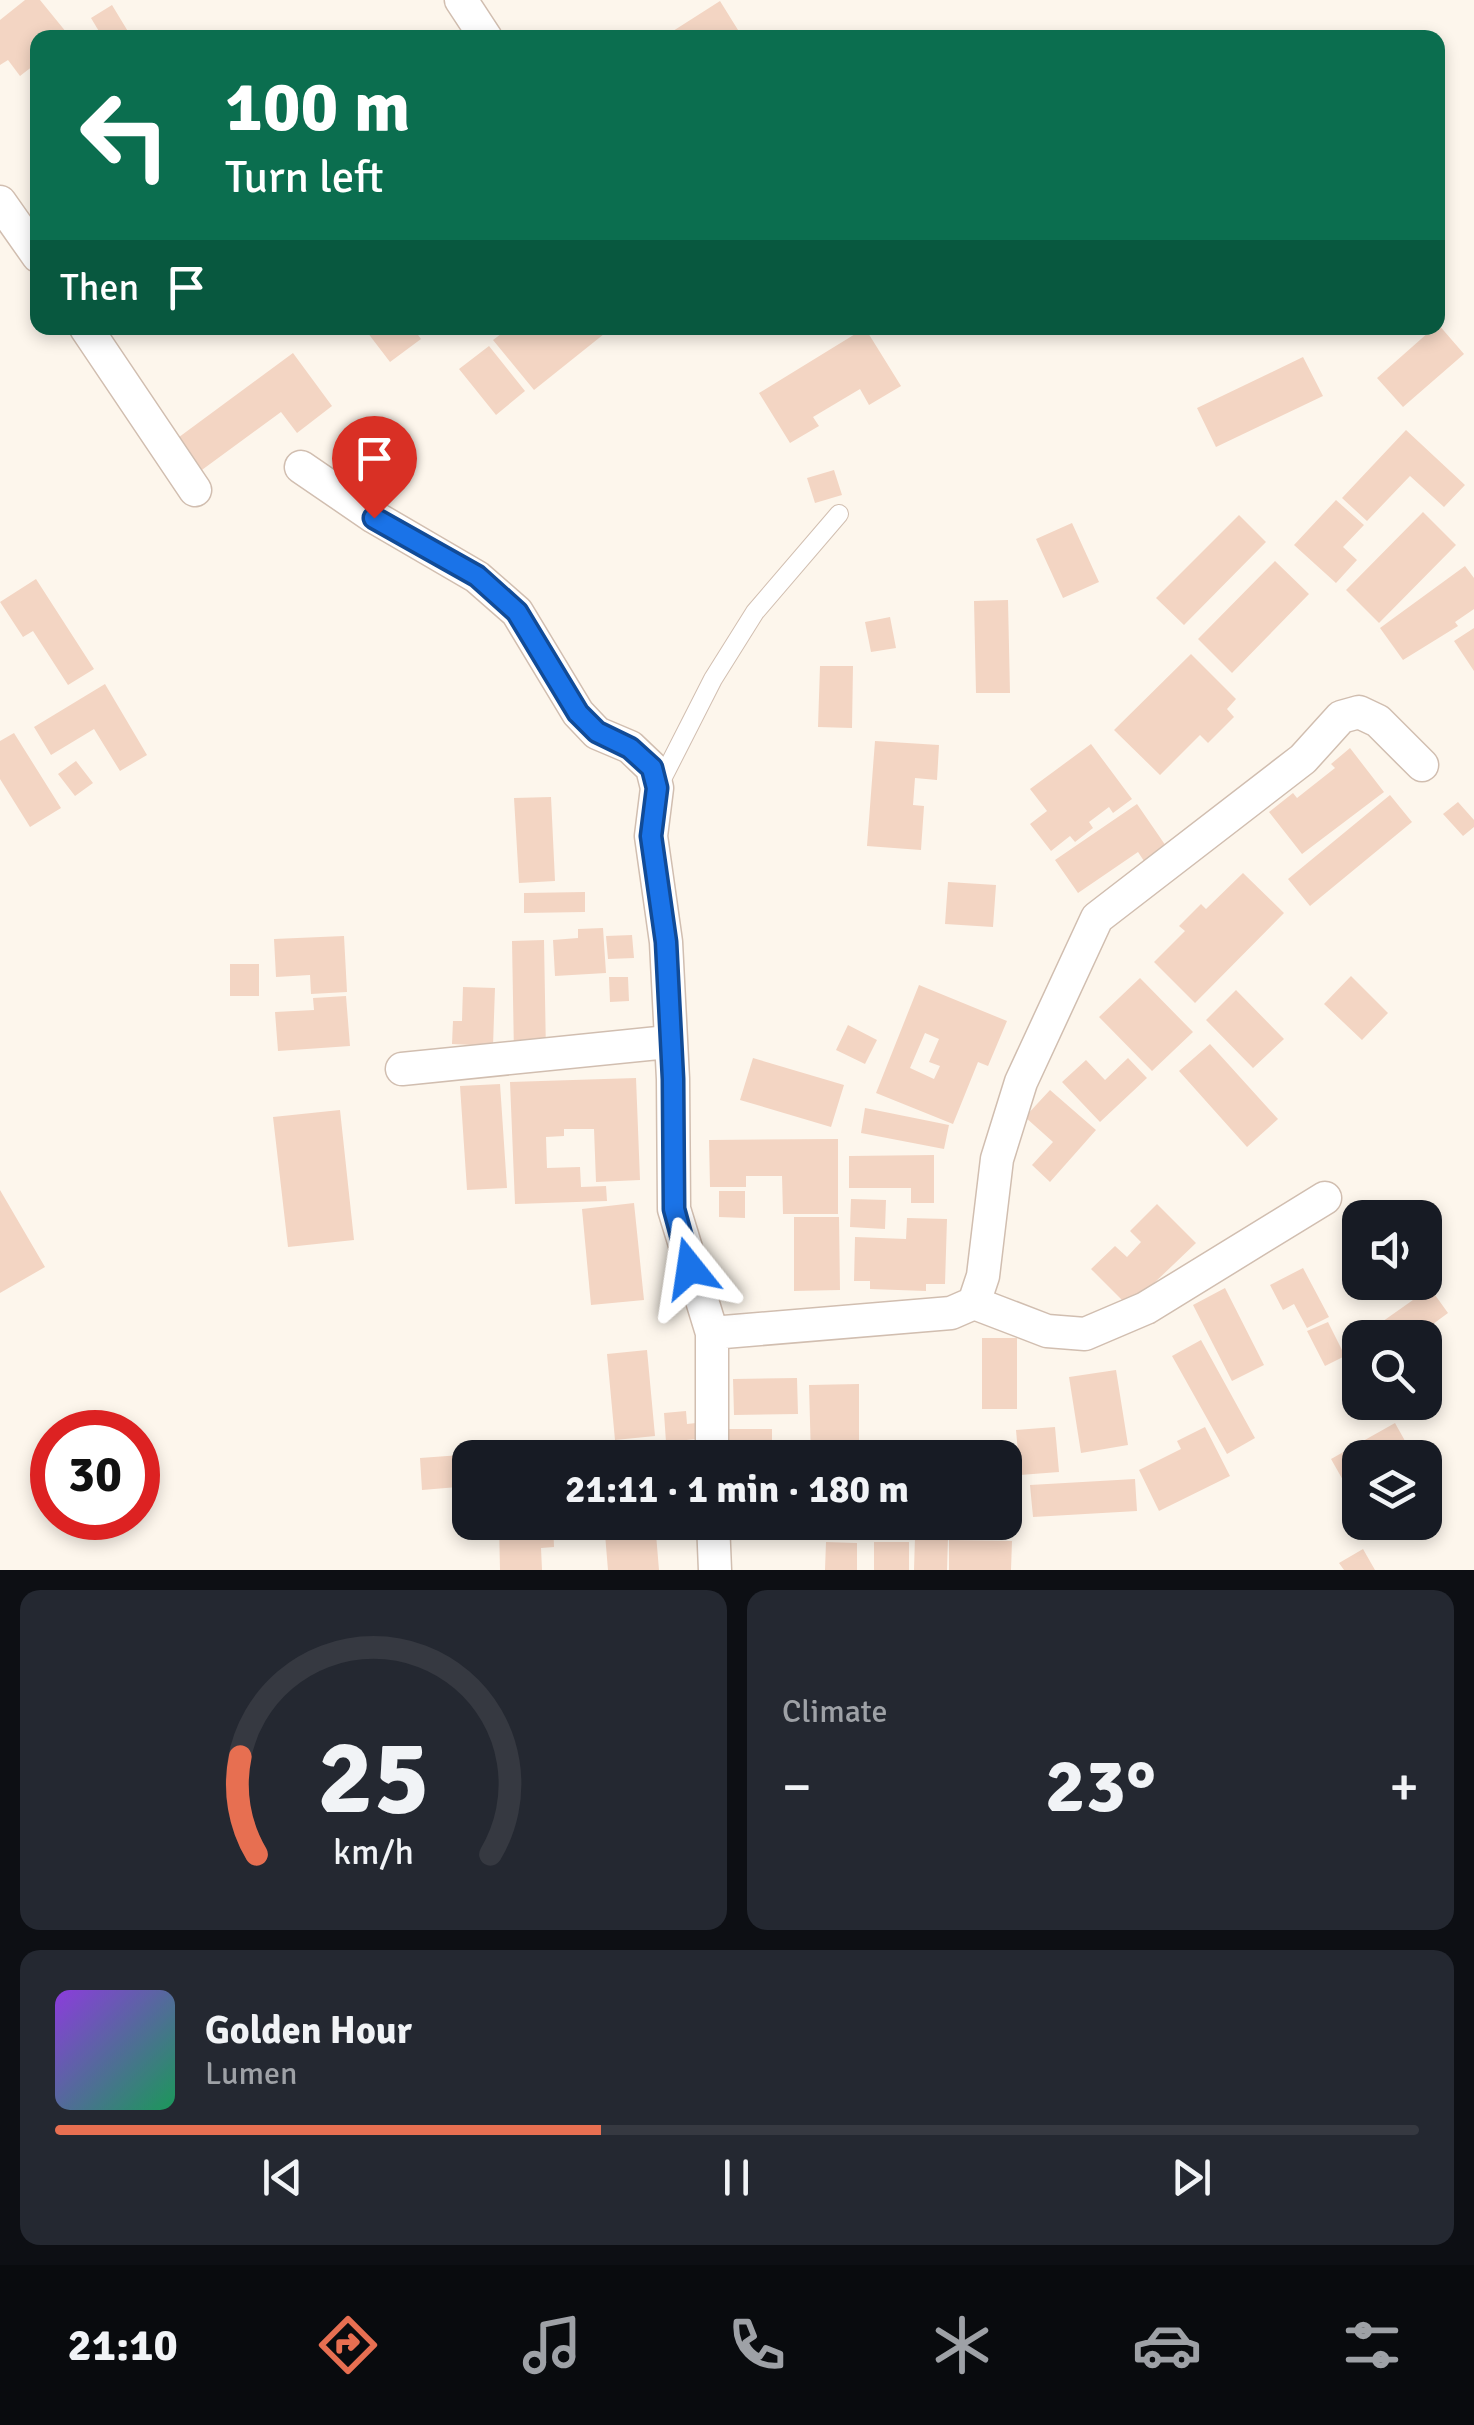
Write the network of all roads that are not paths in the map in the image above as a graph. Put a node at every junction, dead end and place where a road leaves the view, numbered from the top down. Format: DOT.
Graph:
graph roads {
  1 [pos="461,0"];
  2 [pos="481,30"];
  3 [pos="0,202"];
  4 [pos="30,245"];
  5 [pos="91,335"];
  6 [pos="301,467"];
  7 [pos="196,490"];
  8 [pos="839,514"];
  9 [pos="1422,765"];
  10 [pos="657,788"];
  11 [pos="668,1042"];
  12 [pos="402,1069"];
  13 [pos="1325,1198"];
  14 [pos="974,1304"];
  15 [pos="712,1332"];
  16 [pos="712,1440"];
  17 [pos="714,1540"];
  18 [pos="714,1570"];
  1 -- 2 [label="street"];
  3 -- 4 [label="street"];
  5 -- 7 [label="street"];
  6 -- 10 [label="street"];
  8 -- 10 [label="lane"];
  9 -- 14 [label="street"];
  10 -- 11 [label="street"];
  11 -- 12 [label="street"];
  11 -- 15 [label="street"];
  13 -- 14 [label="street"];
  14 -- 15 [label="street"];
  15 -- 16 [label="street"];
  17 -- 18 [label="street"];
}
